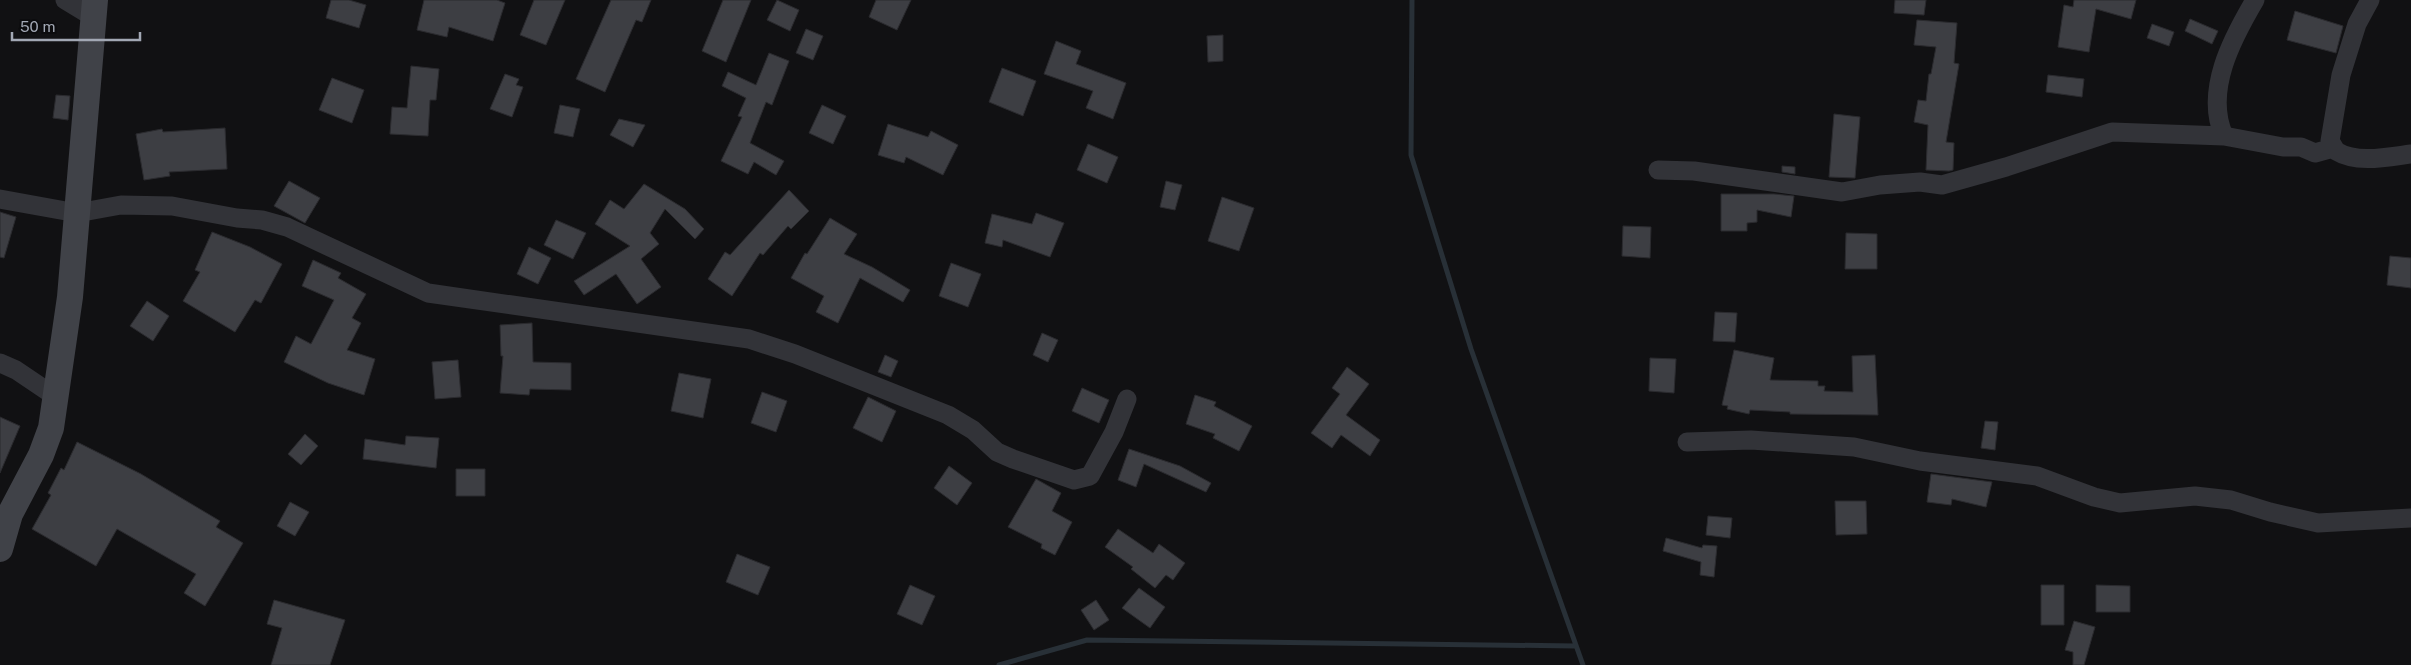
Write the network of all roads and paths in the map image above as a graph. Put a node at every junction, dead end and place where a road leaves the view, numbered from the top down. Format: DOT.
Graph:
graph roads {
  1 [pos="65,0"];
  2 [pos="2254,0"];
  3 [pos="2370,0"];
  4 [pos="94,8"];
  5 [pos="2224,136"];
  6 [pos="2333,148"];
  7 [pos="2411,154"];
  8 [pos="1658,170"];
  9 [pos="0,199"];
  10 [pos="77,213"];
  11 [pos="0,363"];
  12 [pos="56,397"];
  13 [pos="1127,399"];
  14 [pos="1687,442"];
  15 [pos="2411,518"];
  16 [pos="0,549"];
  1 -- 4 [label="street"];
  2 -- 5 [label="street"];
  3 -- 6 [label="street"];
  4 -- 10 [label="street"];
  5 -- 6 [label="street"];
  5 -- 8 [label="street"];
  6 -- 7 [label="street"];
  9 -- 10 [label="street"];
  10 -- 12 [label="street"];
  10 -- 13 [label="street"];
  11 -- 12 [label="street"];
  12 -- 16 [label="street"];
  14 -- 15 [label="street"];
}
